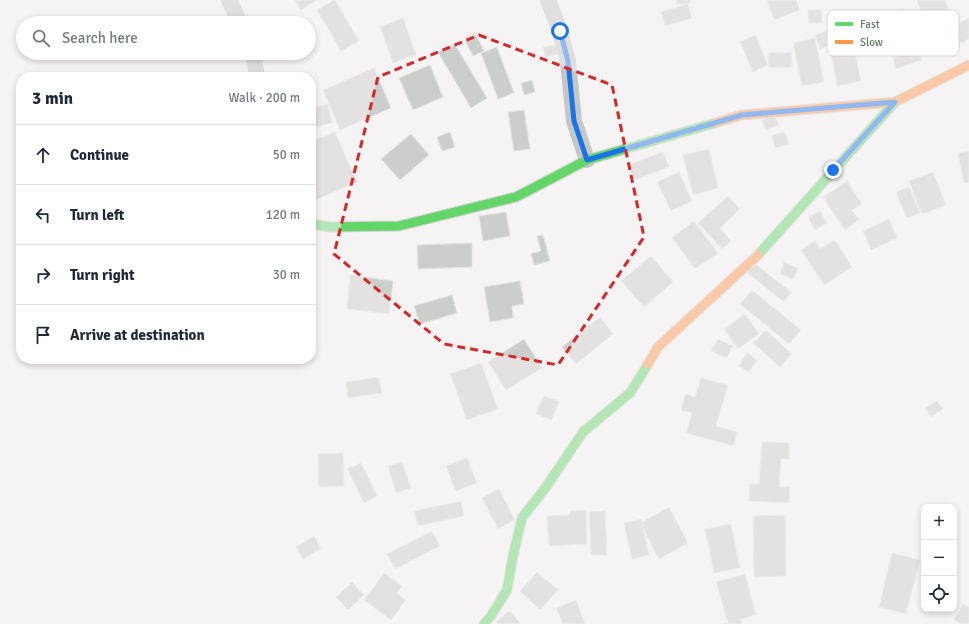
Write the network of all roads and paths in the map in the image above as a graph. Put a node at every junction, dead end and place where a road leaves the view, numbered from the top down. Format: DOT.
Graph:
graph roads {
  1 [pos="229,0"];
  2 [pos="548,0"];
  3 [pos="237,16"];
  4 [pos="254,60"];
  5 [pos="969,65"];
  6 [pos="257,72"];
  7 [pos="895,102"];
  8 [pos="587,160"];
  9 [pos="316,225"];
  10 [pos="484,624"];
  1 -- 3 [label="street"];
  2 -- 8 [label="street"];
  4 -- 6 [label="street"];
  5 -- 7 [label="street"];
  7 -- 8 [label="street"];
  7 -- 10 [label="street"];
  8 -- 9 [label="street"];
}
